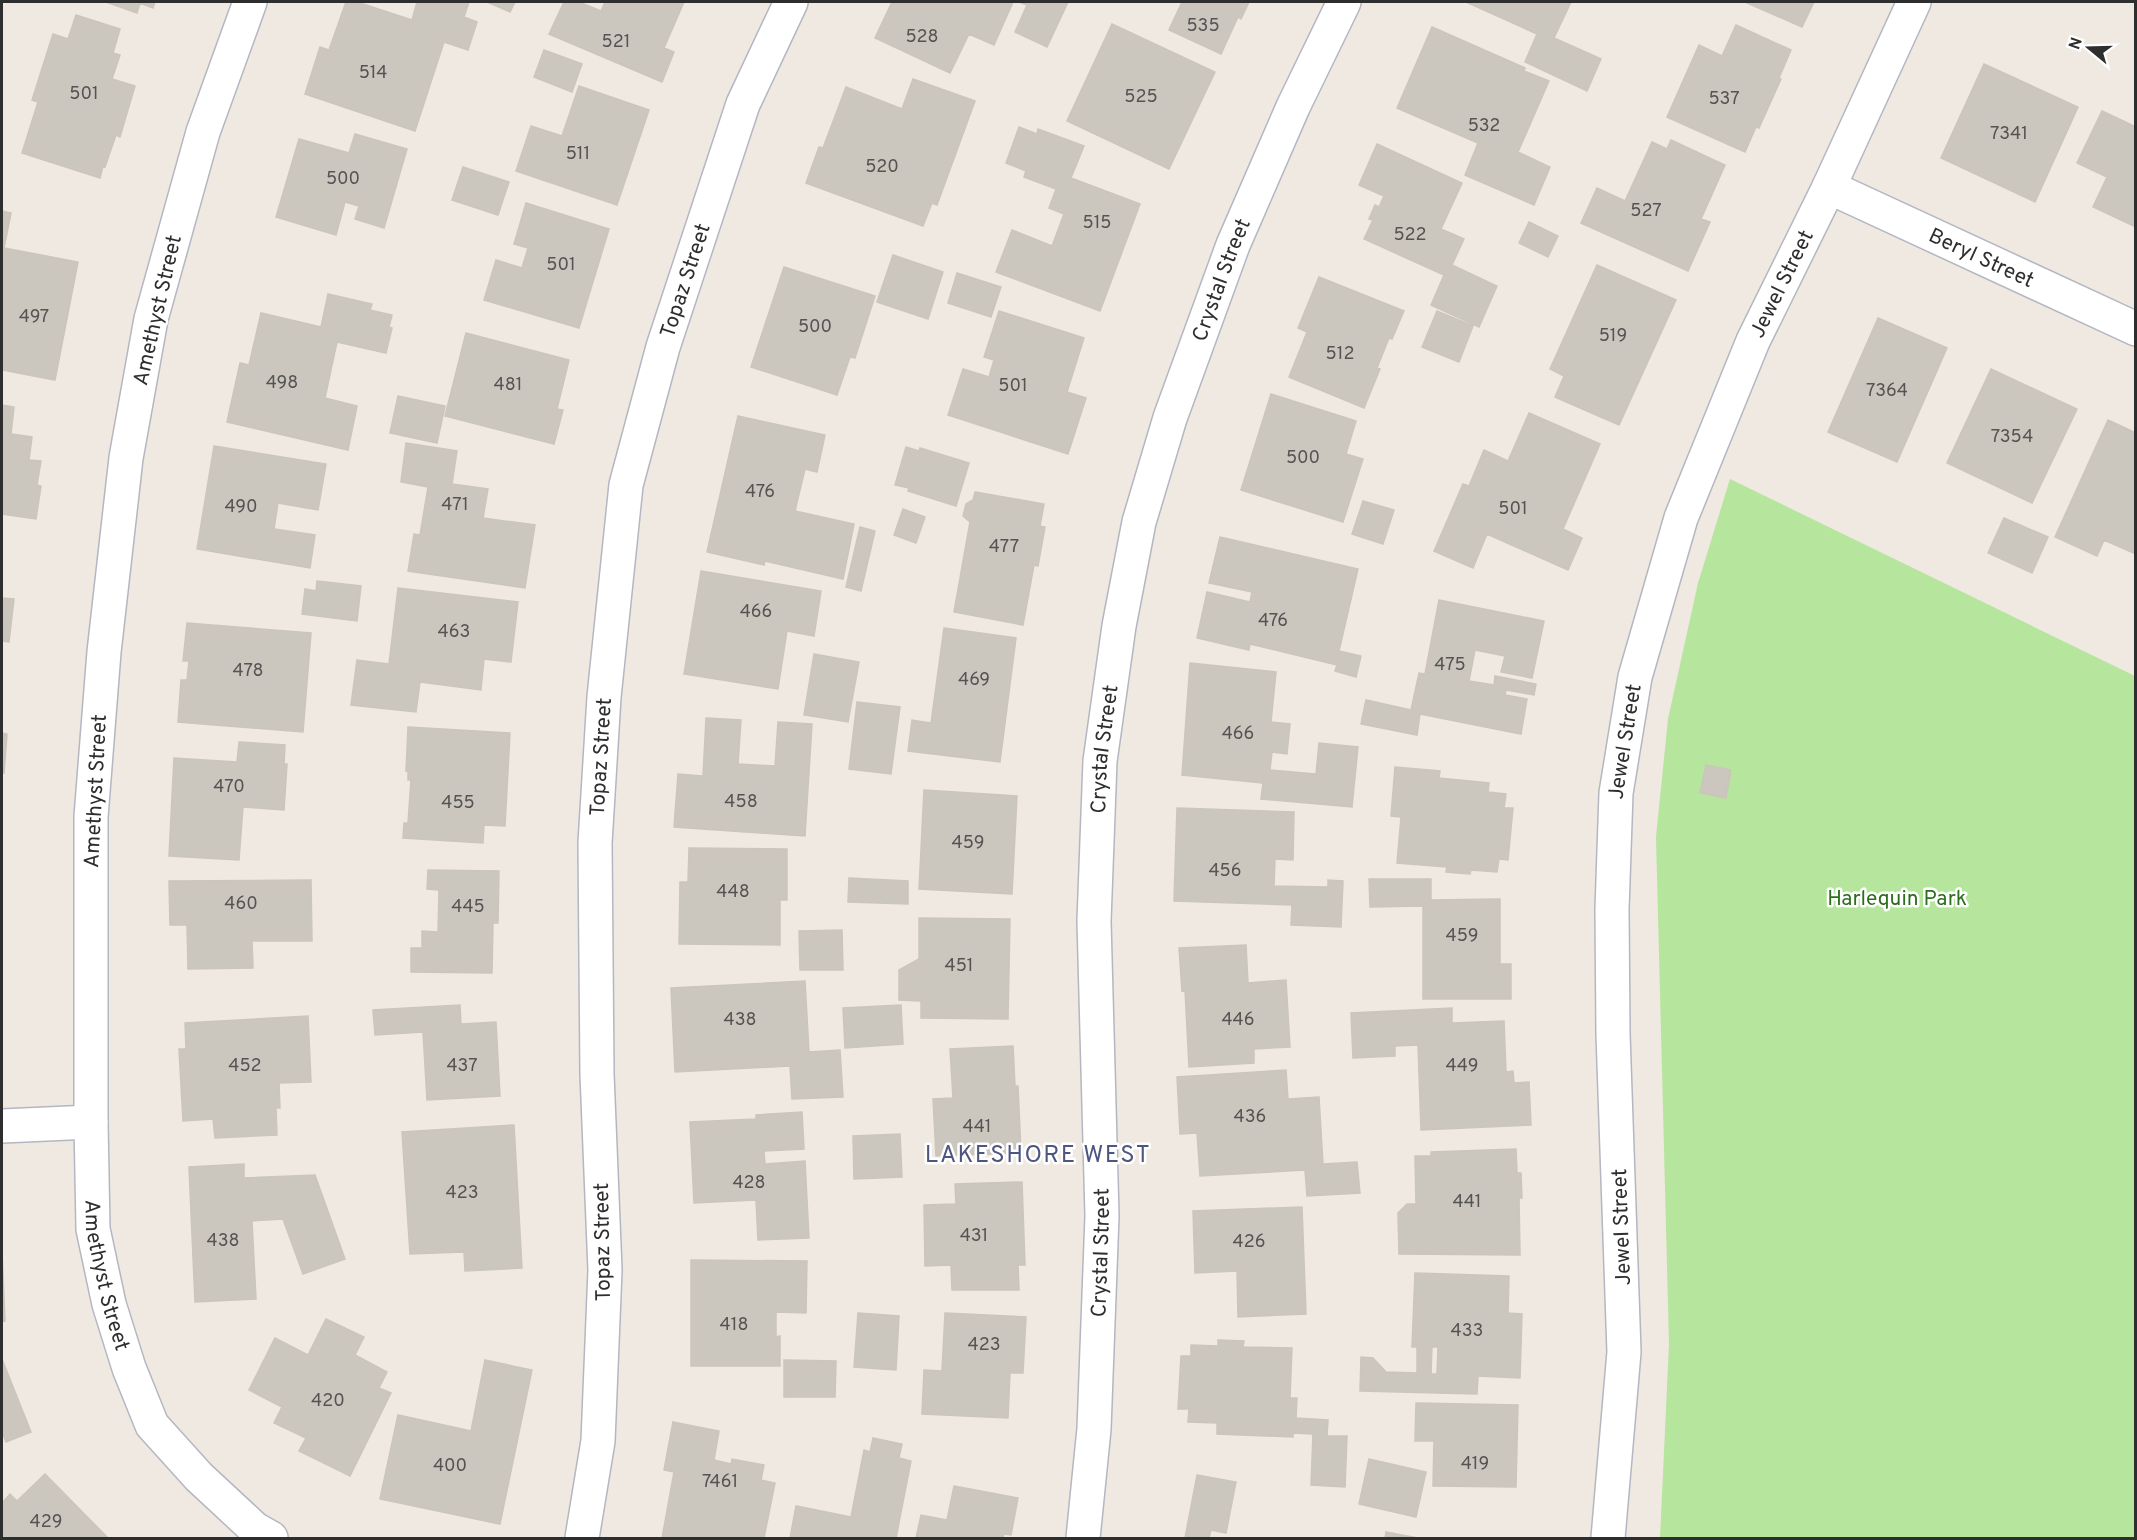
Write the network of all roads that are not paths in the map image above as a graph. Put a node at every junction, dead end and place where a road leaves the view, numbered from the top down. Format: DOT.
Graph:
graph roads {
  1 [pos="250,2"];
  2 [pos="791,2"];
  3 [pos="1344,2"];
  4 [pos="1914,2"];
  5 [pos="1828,187"];
  6 [pos="2136,329"];
  7 [pos="91,1122"];
  8 [pos="2,1126"];
  9 [pos="271,1539"];
  10 [pos="582,1539"];
  11 [pos="1083,1539"];
  12 [pos="1608,1539"];
  1 -- 7 [label="street, Amethyst Street"];
  2 -- 10 [label="street, Topaz Street"];
  3 -- 11 [label="street, Crystal Street"];
  4 -- 5 [label="street, Jewel Street"];
  5 -- 6 [label="street, Beryl Street"];
  5 -- 12 [label="street, Jewel Street"];
  7 -- 8 [label="street"];
  7 -- 9 [label="street, Amethyst Street"];
}
